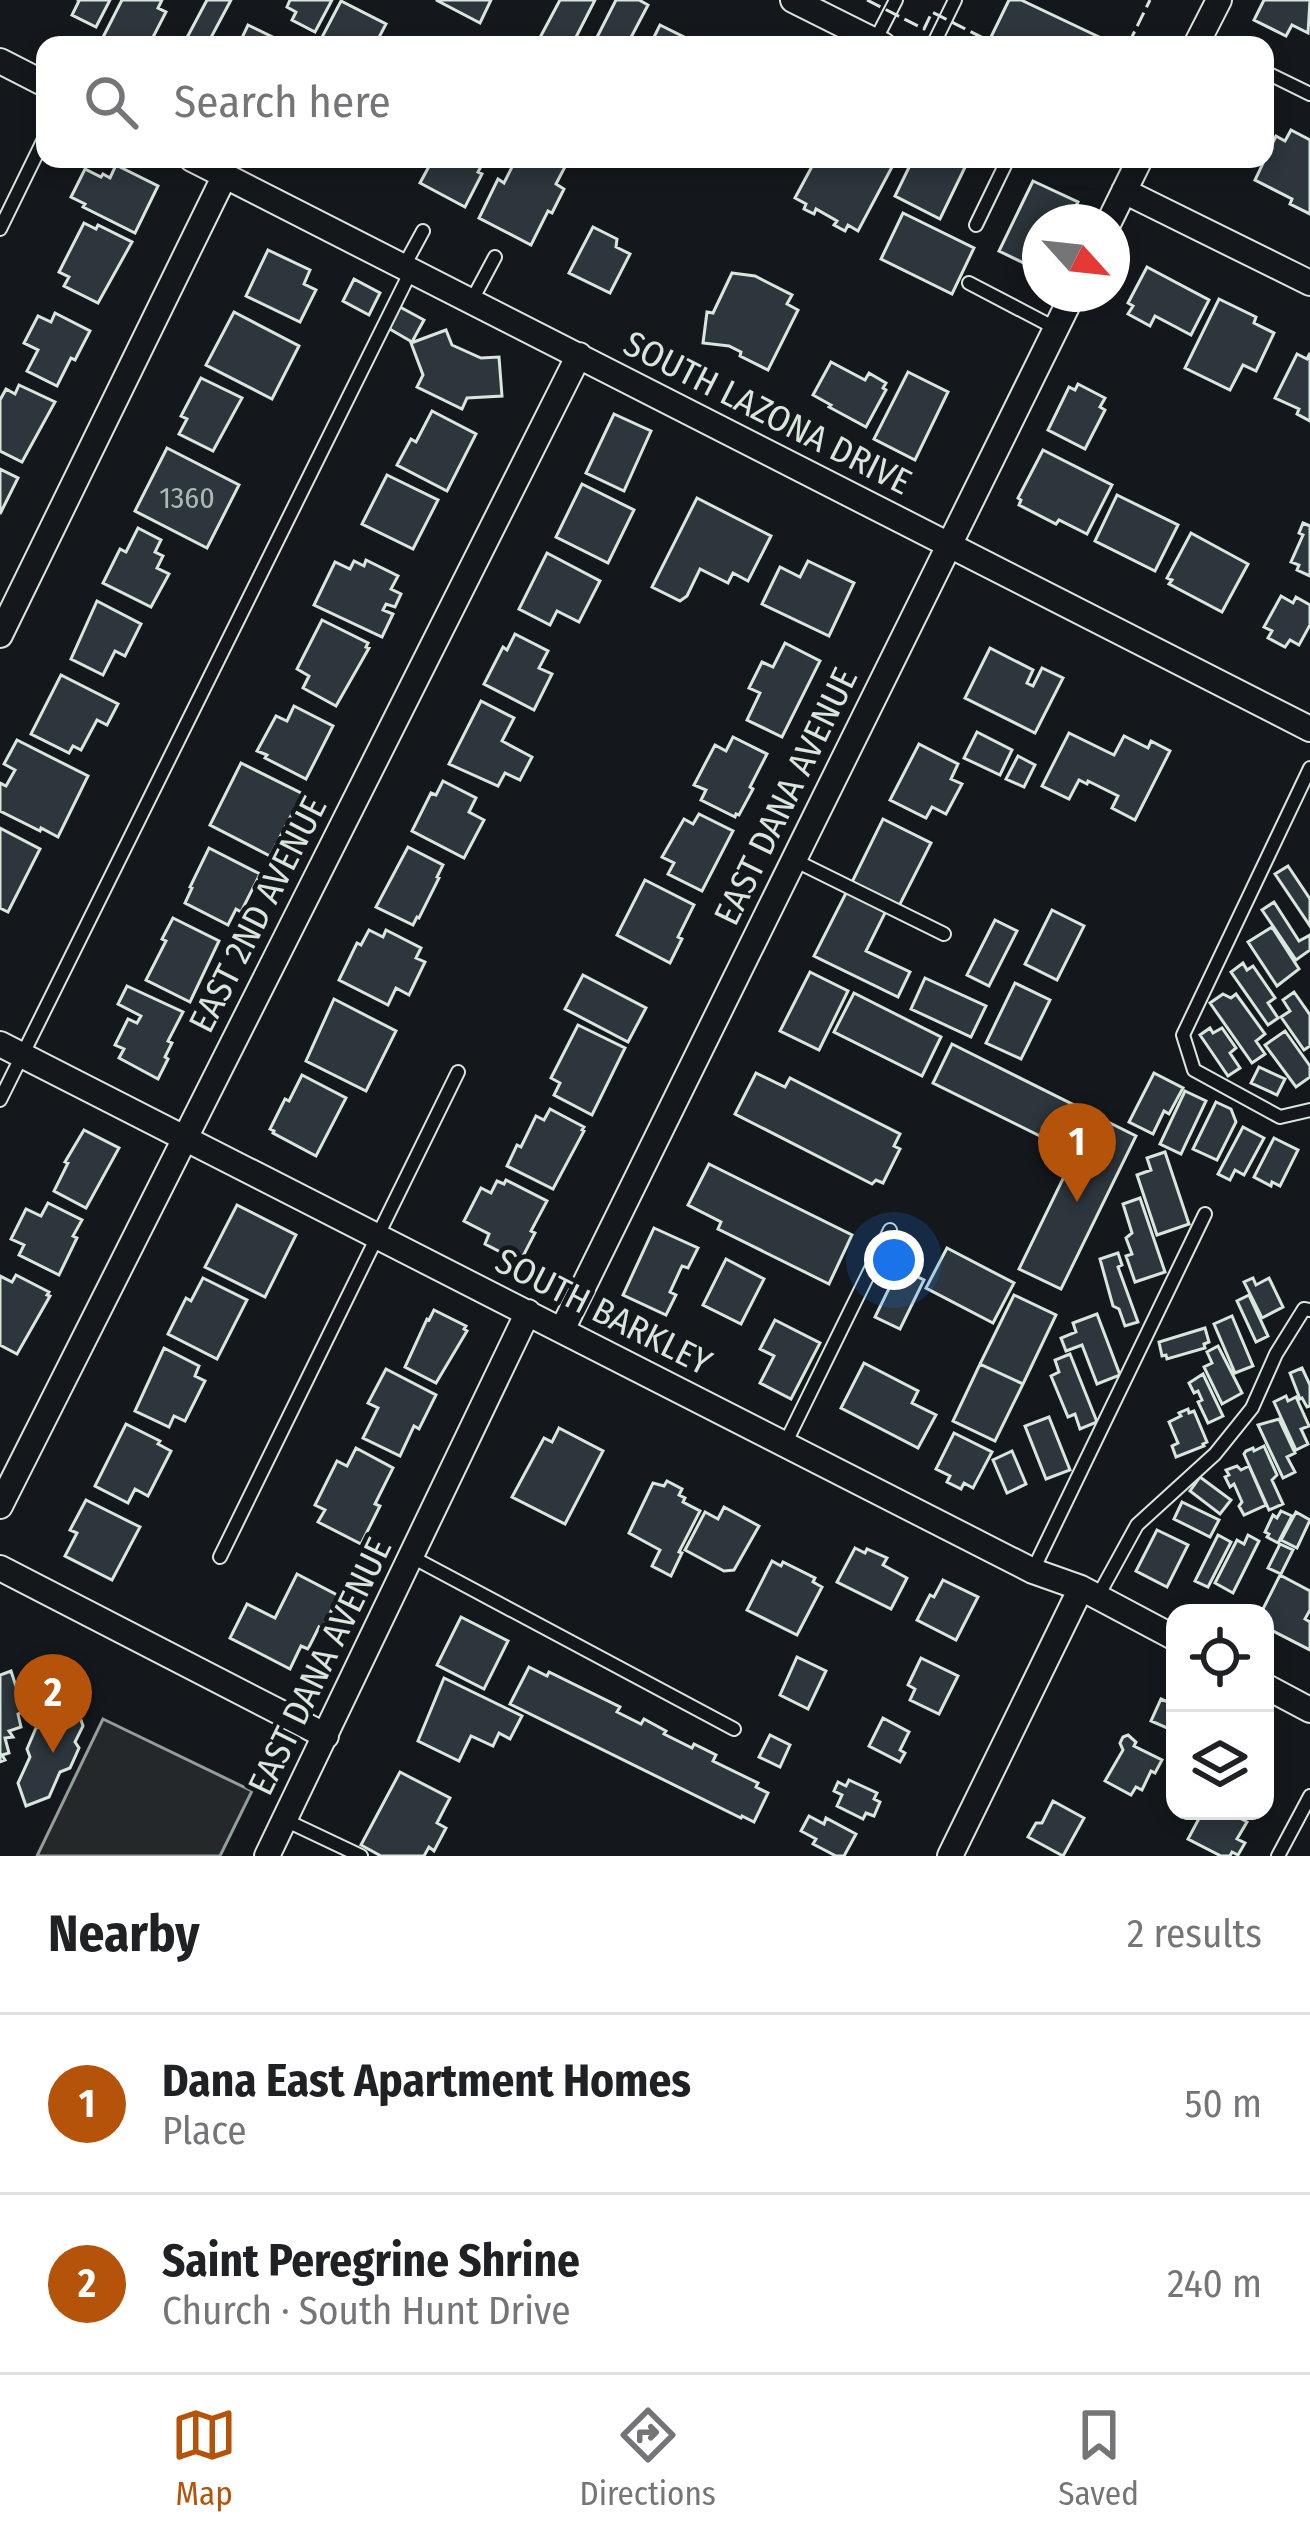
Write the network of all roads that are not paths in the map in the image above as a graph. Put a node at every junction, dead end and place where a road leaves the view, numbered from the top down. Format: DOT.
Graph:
graph roads {
  1 [pos="896,0"];
  2 [pos="955,0"];
  3 [pos="1219,0"];
  4 [pos="804,2"];
  5 [pos="866,36"];
  6 [pos="882,36"];
  7 [pos="937,36"];
  8 [pos="1205,36"];
  9 [pos="0,61"];
  10 [pos="1274,76"];
  11 [pos="36,79"];
  12 [pos="1310,94"];
  13 [pos="36,156"];
  14 [pos="211,168"];
  15 [pos="1004,168"];
  16 [pos="1133,174"];
  17 [pos="225,175"];
  18 [pos="1118,204"];
  19 [pos="976,225"];
  20 [pos="0,230"];
  21 [pos="423,231"];
  22 [pos="494,257"];
  23 [pos="408,268"];
  24 [pos="969,283"];
  25 [pos="1310,283"];
  26 [pos="472,300"];
  27 [pos="1064,312"];
  28 [pos="1056,329"];
  29 [pos="579,355"];
  30 [pos="949,546"];
  31 [pos="0,635"];
  32 [pos="1310,729"];
  33 [pos="1310,768"];
  34 [pos="794,860"];
  35 [pos="944,934"];
  36 [pos="11,1050"];
  37 [pos="458,1072"];
  38 [pos="0,1100"];
  39 [pos="1310,1110"];
  40 [pos="184,1137"];
  41 [pos="1205,1214"];
  42 [pos="890,1230"];
  43 [pos="379,1236"];
  44 [pos="1310,1310"];
  45 [pos="528,1312"];
  46 [pos="562,1330"];
  47 [pos="784,1444"];
  48 [pos="0,1506"];
  49 [pos="220,1557"];
  50 [pos="412,1557"];
  51 [pos="0,1568"];
  52 [pos="1033,1571"];
  53 [pos="1089,1593"];
  54 [pos="1166,1633"];
  55 [pos="1274,1690"];
  56 [pos="1309,1708"];
  57 [pos="734,1729"];
  58 [pos="326,1736"];
  59 [pos="1310,1796"];
  60 [pos="285,1820"];
  61 [pos="268,1856"];
  62 [pos="361,1856"];
  63 [pos="950,1856"];
  64 [pos="1278,1856"];
  1 -- 6 [label="lane"];
  2 -- 7 [label="lane"];
  3 -- 8 [label="street"];
  4 -- 5 [label="street"];
  9 -- 11 [label="street"];
  10 -- 12 [label="lane"];
  13 -- 20 [label="lane"];
  14 -- 17 [label="street, SOUTH LAZONA DRIVE"];
  15 -- 19 [label="lane"];
  16 -- 18 [label="street"];
  16 -- 25 [label="street"];
  17 -- 23 [label="street, SOUTH LAZONA DRIVE"];
  17 -- 31 [label="street"];
  21 -- 23 [label="lane"];
  22 -- 26 [label="lane"];
  23 -- 26 [label="street, SOUTH LAZONA DRIVE"];
  23 -- 36 [label="lane"];
  24 -- 28 [label="lane"];
  26 -- 29 [label="street, SOUTH LAZONA DRIVE"];
  27 -- 28 [label="street, EAST DANA AVENUE"];
  28 -- 30 [label="street, EAST DANA AVENUE"];
  29 -- 30 [label="street, SOUTH LAZONA DRIVE"];
  29 -- 40 [label="street, EAST 2ND AVENUE"];
  30 -- 32 [label="street, SOUTH LAZONA DRIVE"];
  30 -- 34 [label="street, EAST DANA AVENUE"];
  33 -- 39 [label="lane"];
  34 -- 35 [label="lane"];
  34 -- 46 [label="street, EAST DANA AVENUE"];
  36 -- 38 [label="lane"];
  36 -- 40 [label="street, SOUTH BARKLEY"];
  37 -- 43 [label="lane"];
  40 -- 43 [label="street, SOUTH BARKLEY"];
  40 -- 48 [label="street, EAST 2ND AVENUE"];
  41 -- 52 [label="lane"];
  42 -- 47 [label="lane"];
  43 -- 45 [label="street, SOUTH BARKLEY"];
  43 -- 49 [label="lane"];
  44 -- 53 [label="lane"];
  45 -- 46 [label="street, SOUTH BARKLEY"];
  45 -- 50 [label="street, EAST DANA AVENUE"];
  46 -- 47 [label="street, SOUTH BARKLEY"];
  47 -- 52 [label="street, SOUTH BARKLEY"];
  50 -- 57 [label="lane"];
  50 -- 58 [label="street, EAST DANA AVENUE"];
  51 -- 58 [label="street"];
  52 -- 53 [label="street, SOUTH BARKLEY"];
  53 -- 54 [label="street, SOUTH BARKLEY"];
  53 -- 63 [label="street"];
  55 -- 56 [label="street"];
  58 -- 60 [label="street, EAST DANA AVENUE"];
  59 -- 64 [label="lane"];
  60 -- 61 [label="street, EAST DANA AVENUE"];
  60 -- 62 [label="lane"];
}
